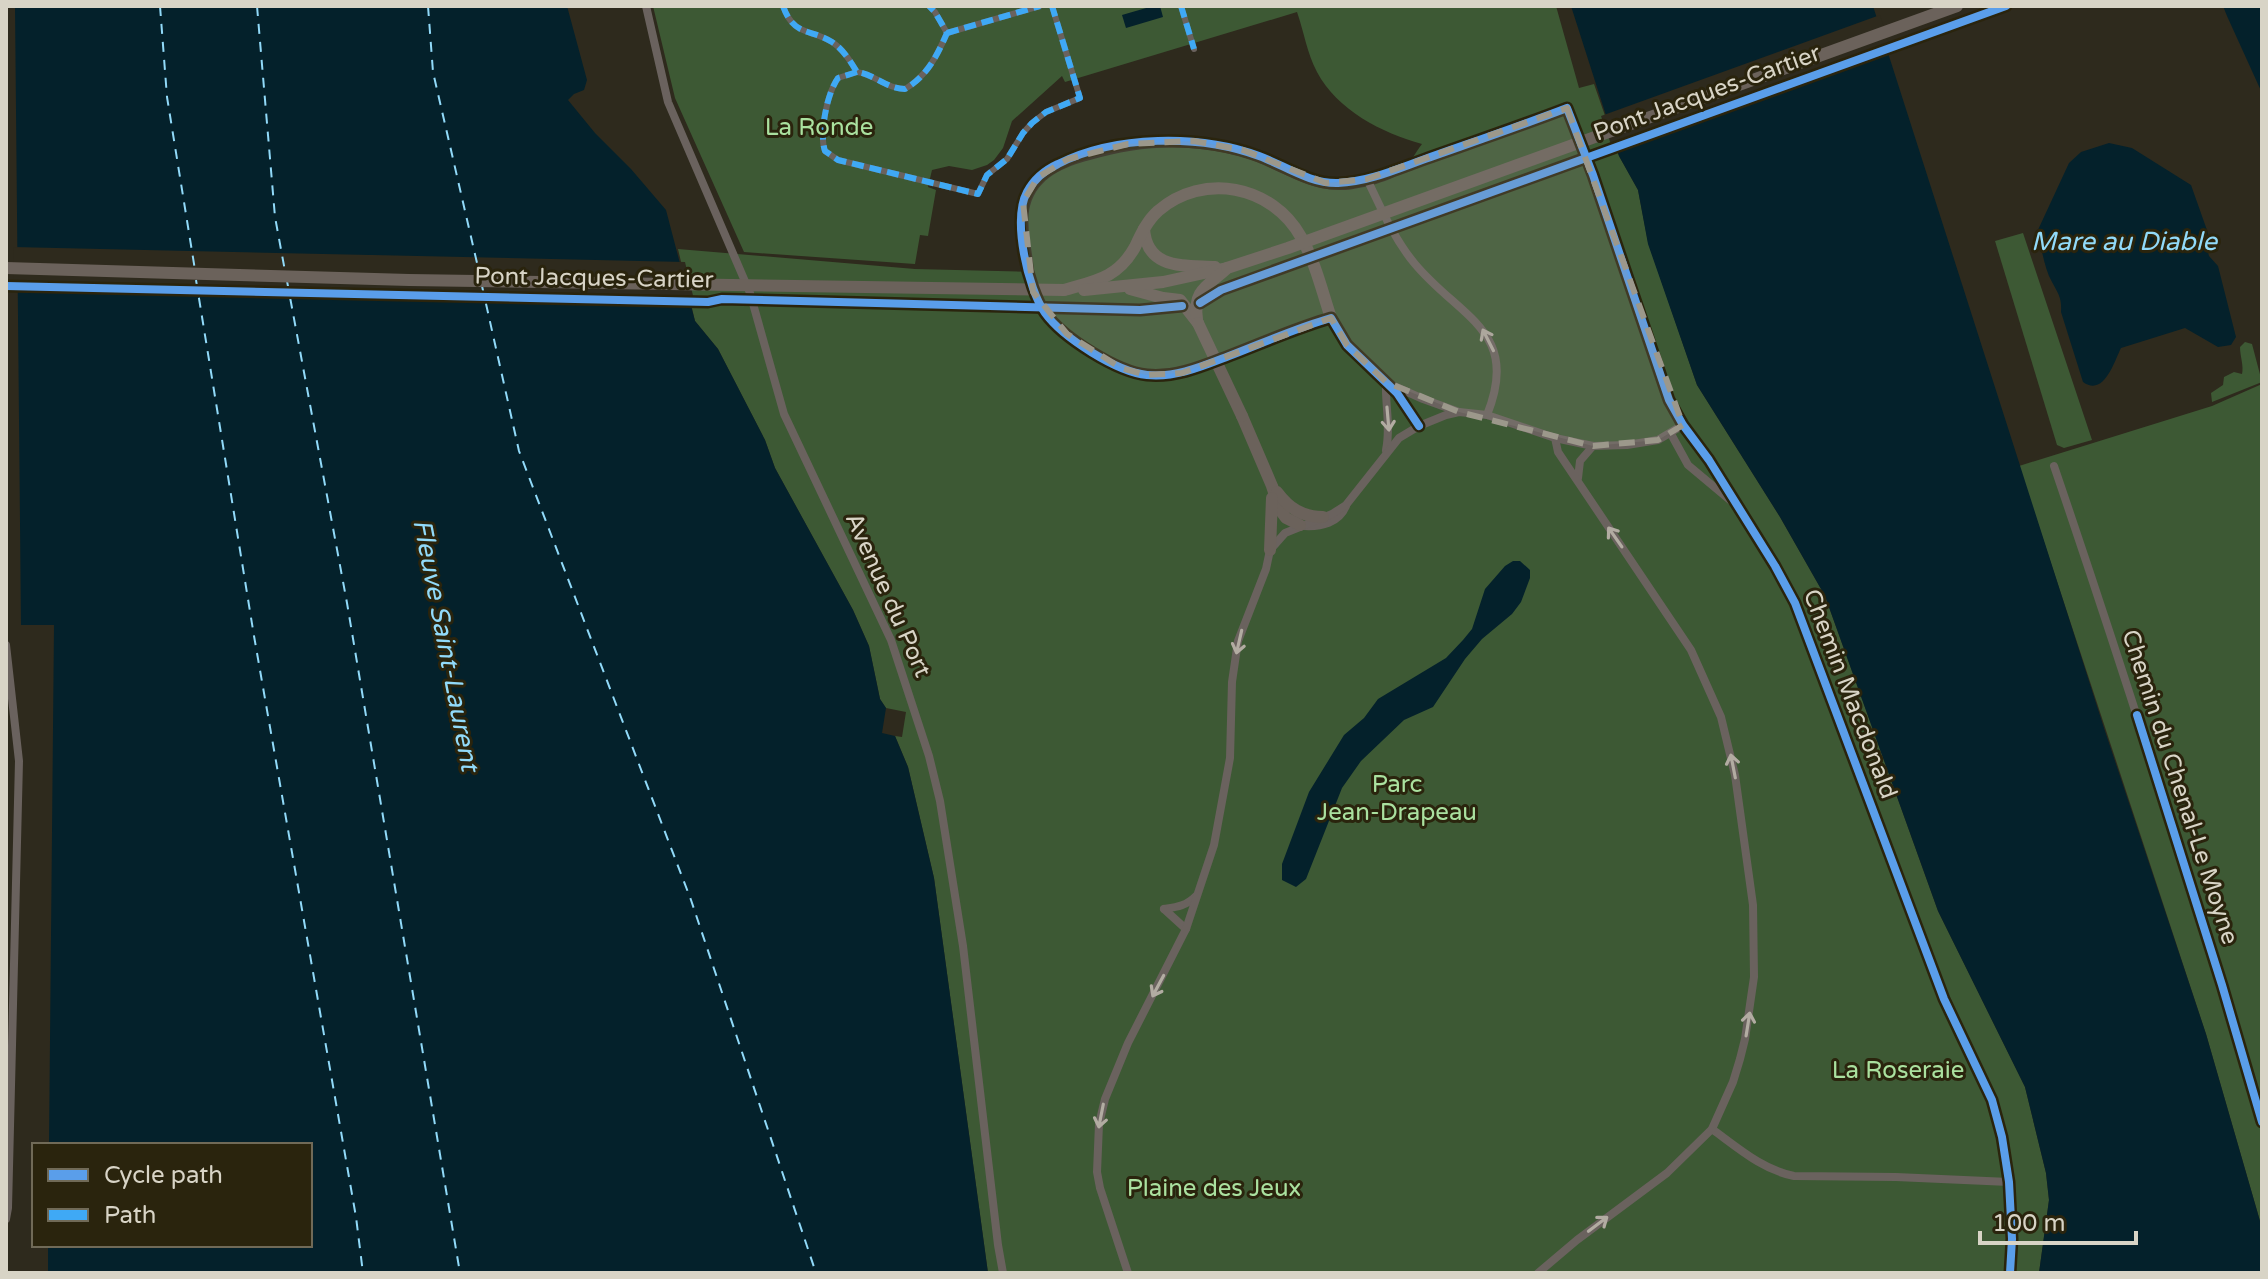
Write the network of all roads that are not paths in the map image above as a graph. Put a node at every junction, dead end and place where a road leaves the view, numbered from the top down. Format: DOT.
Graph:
graph roads {
  1 [pos="646,6"];
  2 [pos="783,6"];
  3 [pos="929,6"];
  4 [pos="1040,6"];
  5 [pos="1052,6"];
  6 [pos="1181,6"];
  7 [pos="1957,6"];
  8 [pos="947,33"];
  9 [pos="1194,49"];
  10 [pos="857,72"];
  11 [pos="1367,179"];
  12 [pos="1144,229"];
  13 [pos="6,268"];
  14 [pos="1227,268"];
  15 [pos="1123,287"];
  16 [pos="1064,290"];
  17 [pos="1331,318"];
  18 [pos="1198,323"];
  19 [pos="1386,382"];
  20 [pos="1459,412"];
  21 [pos="1487,415"];
  22 [pos="1683,425"];
  23 [pos="1419,426"];
  24 [pos="1671,434"];
  25 [pos="1555,438"];
  26 [pos="1593,446"];
  27 [pos="1385,455"];
  28 [pos="1709,460"];
  29 [pos="2054,466"];
  30 [pos="1695,471"];
  31 [pos="1578,478"];
  32 [pos="1272,486"];
  33 [pos="1346,505"];
  34 [pos="1737,507"];
  35 [pos="1323,517"];
  36 [pos="1300,525"];
  37 [pos="1270,550"];
  38 [pos="6,645"];
  39 [pos="1199,893"];
  40 [pos="1186,929"];
  41 [pos="2262,1122"];
  42 [pos="1712,1129"];
  43 [pos="2009,1182"];
  44 [pos="6,1219"];
  45 [pos="1003,1273"];
  46 [pos="1128,1273"];
  47 [pos="1538,1273"];
  48 [pos="2010,1273"];
  1 -- 45 [label="street, Avenue du Port"];
  2 -- 10 [label="street"];
  3 -- 8 [label="street"];
  4 -- 8 [label="street"];
  5 -- 10 [label="street"];
  6 -- 9 [label="street"];
  7 -- 14 [label="main road, Pont Jacques-Cartier, bridge"];
  8 -- 10 [label="street"];
  11 -- 17 [label="street"];
  21 -- 11 [label="street, one-way"];
  11 -- 22 [label="street, Chemin Macdonald"];
  12 -- 14 [label="main road"];
  12 -- 16 [label="main road"];
  12 -- 17 [label="main road"];
  13 -- 16 [label="main road, Pont Jacques-Cartier, bridge"];
  14 -- 15 [label="main road, Pont Jacques-Cartier"];
  14 -- 18 [label="main road"];
  15 -- 16 [label="main road, Pont Jacques-Cartier"];
  15 -- 18 [label="main road"];
  17 -- 19 [label="street"];
  18 -- 32 [label="main road, bridge"];
  19 -- 20 [label="street"];
  19 -- 23 [label="street"];
  19 -- 27 [label="street, one-way"];
  20 -- 21 [label="street"];
  20 -- 23 [label="street"];
  21 -- 25 [label="street"];
  22 -- 24 [label="street"];
  22 -- 28 [label="street, Chemin Macdonald"];
  23 -- 27 [label="street"];
  24 -- 26 [label="street"];
  24 -- 30 [label="street, Chemin Macdonald"];
  25 -- 26 [label="street"];
  25 -- 31 [label="street"];
  26 -- 31 [label="street"];
  27 -- 33 [label="street"];
  28 -- 30 [label="street"];
  28 -- 34 [label="street, Chemin Macdonald"];
  29 -- 41 [label="street, Chemin du Chenal-Le Moyne"];
  30 -- 34 [label="street, Chemin Macdonald"];
  42 -- 31 [label="street, one-way"];
  32 -- 35 [label="main road"];
  32 -- 36 [label="main road"];
  32 -- 37 [label="main road"];
  33 -- 35 [label="street"];
  33 -- 36 [label="street"];
  34 -- 43 [label="street, Chemin Macdonald"];
  35 -- 36 [label="street"];
  36 -- 37 [label="street"];
  37 -- 39 [label="street, one-way"];
  38 -- 44 [label="street"];
  39 -- 40 [label="street"];
  39 -- 40 [label="street"];
  40 -- 46 [label="street, one-way"];
  42 -- 43 [label="street"];
  47 -- 42 [label="street, one-way"];
  43 -- 48 [label="street, Chemin Macdonald"];
}
